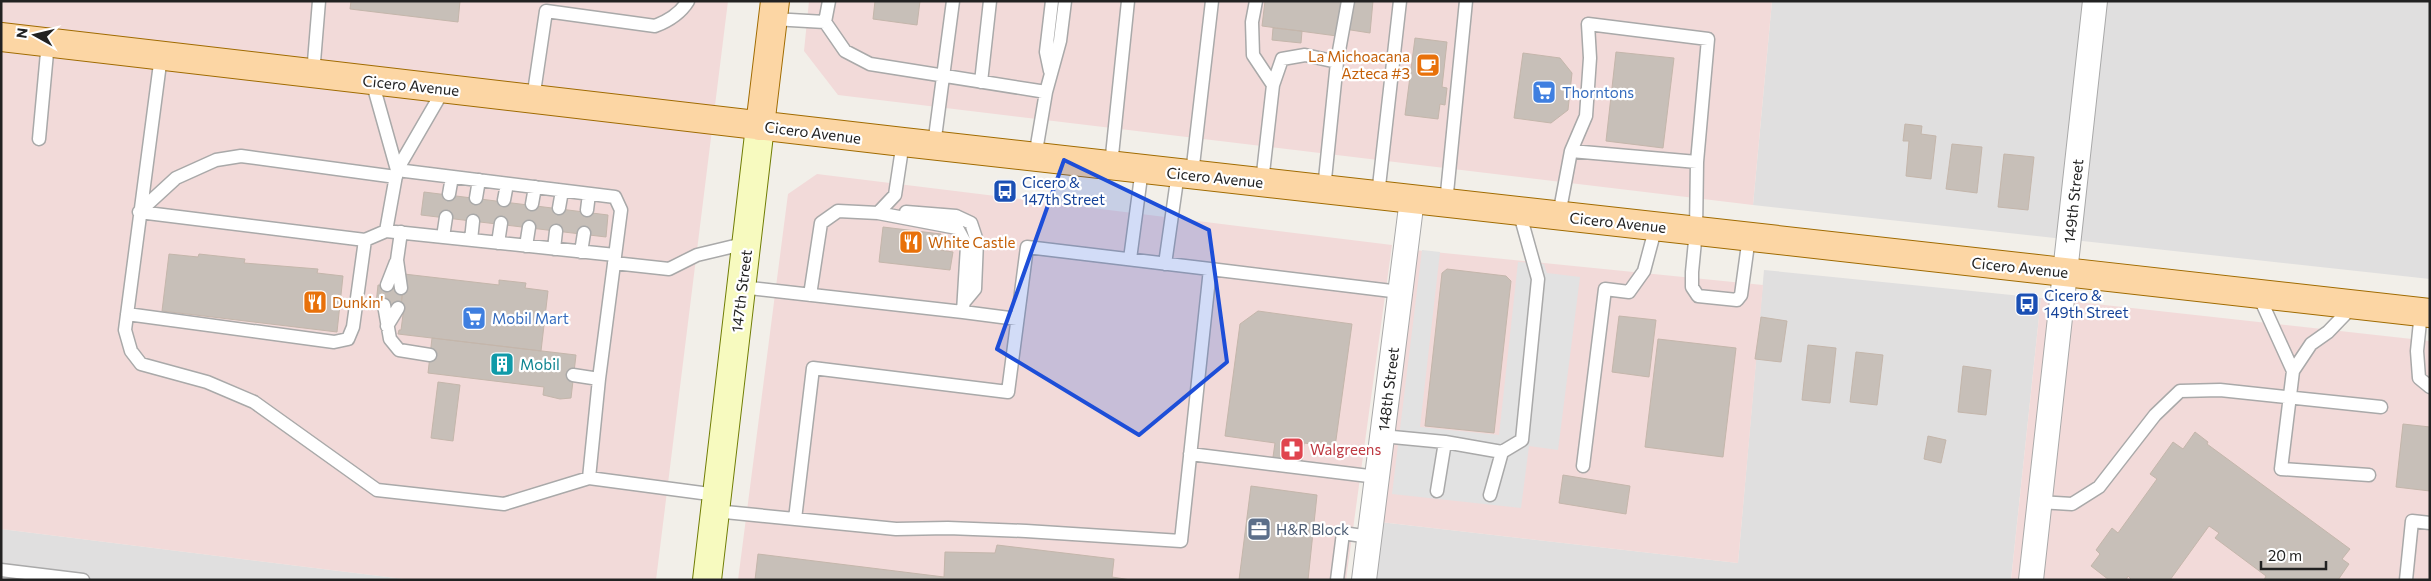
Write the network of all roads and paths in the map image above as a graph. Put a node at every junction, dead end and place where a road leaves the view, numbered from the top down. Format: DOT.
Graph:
graph roads {
  1 [pos="319,1"];
  2 [pos="688,1"];
  3 [pos="829,1"];
  4 [pos="953,1"];
  5 [pos="990,1"];
  6 [pos="1052,1"];
  7 [pos="1065,1"];
  8 [pos="1128,1"];
  9 [pos="1212,1"];
  10 [pos="1256,1"];
  11 [pos="1348,1"];
  12 [pos="1400,1"];
  13 [pos="1466,1"];
  14 [pos="2095,1"];
  15 [pos="774,10"];
  16 [pos="825,22"];
  17 [pos="1,37"];
  18 [pos="48,42"];
  19 [pos="161,56"];
  20 [pos="1337,62"];
  21 [pos="313,74"];
  22 [pos="1050,74"];
  23 [pos="943,75"];
  24 [pos="372,81"];
  25 [pos="981,82"];
  26 [pos="1273,85"];
  27 [pos="444,89"];
  28 [pos="1046,92"];
  29 [pos="533,99"];
  30 [pos="760,126"];
  31 [pos="39,139"];
  32 [pos="903,142"];
  33 [pos="934,145"];
  34 [pos="1571,151"];
  35 [pos="1036,157"];
  36 [pos="1697,162"];
  37 [pos="1111,165"];
  38 [pos="1142,169"];
  39 [pos="396,174"];
  40 [pos="1185,174"];
  41 [pos="452,177"];
  42 [pos="478,180"];
  43 [pos="1262,182"];
  44 [pos="506,184"];
  45 [pos="535,187"];
  46 [pos="1324,189"];
  47 [pos="562,191"];
  48 [pos="449,194"];
  49 [pos="589,194"];
  50 [pos="1378,195"];
  51 [pos="476,198"];
  52 [pos="1412,199"];
  53 [pos="504,200"];
  54 [pos="1446,203"];
  55 [pos="532,204"];
  56 [pos="559,208"];
  57 [pos="587,210"];
  58 [pos="1519,211"];
  59 [pos="139,212"];
  60 [pos="884,214"];
  61 [pos="1559,215"];
  62 [pos="446,217"];
  63 [pos="473,221"];
  64 [pos="501,224"];
  65 [pos="1656,226"];
  66 [pos="529,227"];
  67 [pos="386,231"];
  68 [pos="556,231"];
  69 [pos="1696,231"];
  70 [pos="401,232"];
  71 [pos="584,233"];
  72 [pos="443,237"];
  73 [pos="1750,237"];
  74 [pos="365,240"];
  75 [pos="470,240"];
  76 [pos="498,243"];
  77 [pos="746,243"];
  78 [pos="526,246"];
  79 [pos="554,249"];
  80 [pos="581,252"];
  81 [pos="614,259"];
  82 [pos="1130,259"];
  83 [pos="397,260"];
  84 [pos="1165,264"];
  85 [pos="1210,269"];
  86 [pos="2066,272"];
  87 [pos="387,284"];
  88 [pos="742,287"];
  89 [pos="400,288"];
  90 [pos="1400,292"];
  91 [pos="2258,294"];
  92 [pos="810,295"];
  93 [pos="384,305"];
  94 [pos="2354,305"];
  95 [pos="964,307"];
  96 [pos="398,308"];
  97 [pos="2425,313"];
  98 [pos="126,314"];
  99 [pos="1017,319"];
  100 [pos="387,326"];
  101 [pos="430,355"];
  102 [pos="2293,371"];
  103 [pos="574,375"];
  104 [pos="599,379"];
  105 [pos="2430,387"];
  106 [pos="2290,398"];
  107 [pos="2381,407"];
  108 [pos="1382,436"];
  109 [pos="1445,442"];
  110 [pos="1502,452"];
  111 [pos="1190,454"];
  112 [pos="1583,466"];
  113 [pos="2369,475"];
  114 [pos="1377,477"];
  115 [pos="589,478"];
  116 [pos="1437,491"];
  117 [pos="1490,495"];
  118 [pos="2039,502"];
  119 [pos="716,503"];
  120 [pos="795,519"];
  121 [pos="2430,523"];
  122 [pos="1369,537"];
  123 [pos="1,570"];
  124 [pos="30,577"];
  125 [pos="83,580"];
  126 [pos="707,580"];
  127 [pos="1337,580"];
  128 [pos="1364,580"];
  129 [pos="2030,580"];
  130 [pos="2406,580"];
  1 -- 21 [label="lane"];
  2 -- 29 [label="lane"];
  3 -- 16 [label="lane"];
  4 -- 23 [label="lane"];
  5 -- 25 [label="lane"];
  6 -- 22 [label="lane"];
  7 -- 22 [label="lane"];
  8 -- 37 [label="lane"];
  9 -- 40 [label="lane"];
  10 -- 26 [label="lane"];
  11 -- 20 [label="lane"];
  12 -- 50 [label="lane"];
  13 -- 54 [label="lane"];
  14 -- 86 [label="street, 149th Street"];
  15 -- 16 [label="lane"];
  15 -- 30 [label="main road, 147th Street"];
  16 -- 23 [label="lane"];
  17 -- 18 [label="main road, Cicero Avenue"];
  18 -- 19 [label="main road, Cicero Avenue"];
  18 -- 31 [label="lane"];
  19 -- 21 [label="main road, Cicero Avenue"];
  19 -- 59 [label="lane"];
  20 -- 26 [label="lane"];
  20 -- 46 [label="lane"];
  21 -- 24 [label="main road, Cicero Avenue"];
  22 -- 28 [label="lane"];
  23 -- 25 [label="lane"];
  23 -- 33 [label="lane"];
  24 -- 27 [label="main road, Cicero Avenue"];
  24 -- 39 [label="lane"];
  25 -- 28 [label="lane"];
  26 -- 43 [label="lane"];
  27 -- 29 [label="main road, Cicero Avenue"];
  27 -- 39 [label="lane"];
  28 -- 35 [label="lane"];
  29 -- 30 [label="main road, Cicero Avenue"];
  30 -- 32 [label="main road, Cicero Avenue"];
  30 -- 77 [label="main road, 147th Street"];
  32 -- 33 [label="main road, Cicero Avenue"];
  32 -- 60 [label="lane"];
  33 -- 35 [label="main road, Cicero Avenue"];
  34 -- 36 [label="lane"];
  34 -- 36 [label="lane"];
  34 -- 61 [label="lane"];
  35 -- 37 [label="main road, Cicero Avenue"];
  36 -- 69 [label="lane"];
  37 -- 38 [label="main road, Cicero Avenue"];
  38 -- 40 [label="main road, Cicero Avenue"];
  38 -- 82 [label="lane"];
  39 -- 41 [label="lane"];
  39 -- 59 [label="lane"];
  39 -- 67 [label="lane"];
  40 -- 43 [label="main road, Cicero Avenue"];
  40 -- 84 [label="lane"];
  41 -- 42 [label="lane"];
  41 -- 48 [label="lane"];
  42 -- 44 [label="lane"];
  42 -- 51 [label="lane"];
  43 -- 46 [label="main road, Cicero Avenue"];
  44 -- 45 [label="lane"];
  44 -- 53 [label="lane"];
  45 -- 47 [label="lane"];
  45 -- 55 [label="lane"];
  46 -- 50 [label="main road, Cicero Avenue"];
  47 -- 49 [label="lane"];
  47 -- 56 [label="lane"];
  49 -- 57 [label="lane"];
  49 -- 81 [label="lane"];
  50 -- 52 [label="main road, Cicero Avenue"];
  52 -- 54 [label="main road, Cicero Avenue"];
  52 -- 90 [label="street, 148th Street"];
  54 -- 58 [label="main road, Cicero Avenue"];
  58 -- 61 [label="main road, Cicero Avenue"];
  58 -- 110 [label="lane"];
  59 -- 74 [label="lane"];
  59 -- 98 [label="lane"];
  60 -- 92 [label="lane"];
  60 -- 95 [label="lane"];
  61 -- 65 [label="main road, Cicero Avenue"];
  62 -- 72 [label="lane"];
  63 -- 75 [label="lane"];
  64 -- 76 [label="lane"];
  65 -- 69 [label="main road, Cicero Avenue"];
  65 -- 112 [label="lane"];
  66 -- 78 [label="lane"];
  67 -- 70 [label="lane"];
  67 -- 74 [label="lane"];
  68 -- 79 [label="lane"];
  69 -- 73 [label="main road, Cicero Avenue"];
  69 -- 73 [label="lane"];
  70 -- 72 [label="lane"];
  70 -- 83 [label="lane"];
  71 -- 80 [label="lane"];
  72 -- 75 [label="lane"];
  73 -- 86 [label="main road, Cicero Avenue"];
  74 -- 98 [label="lane"];
  75 -- 76 [label="lane"];
  76 -- 78 [label="lane"];
  77 -- 81 [label="lane"];
  77 -- 88 [label="main road, 147th Street"];
  78 -- 79 [label="lane"];
  79 -- 80 [label="lane"];
  80 -- 81 [label="lane"];
  81 -- 104 [label="lane"];
  82 -- 84 [label="lane"];
  82 -- 99 [label="lane"];
  83 -- 87 [label="lane"];
  83 -- 89 [label="lane"];
  84 -- 85 [label="lane"];
  85 -- 90 [label="lane"];
  85 -- 111 [label="lane"];
  86 -- 91 [label="main road, Cicero Avenue"];
  86 -- 118 [label="street, 149th Street"];
  88 -- 92 [label="lane"];
  88 -- 119 [label="main road, 147th Street"];
  90 -- 108 [label="street, 148th Street"];
  91 -- 94 [label="main road, Cicero Avenue"];
  91 -- 102 [label="lane"];
  92 -- 95 [label="lane"];
  93 -- 100 [label="lane"];
  94 -- 97 [label="main road, Cicero Avenue"];
  94 -- 102 [label="lane"];
  95 -- 99 [label="lane"];
  96 -- 100 [label="lane"];
  97 -- 105 [label="lane"];
  98 -- 115 [label="lane"];
  99 -- 120 [label="lane"];
  100 -- 101 [label="lane"];
  102 -- 106 [label="lane"];
  103 -- 104 [label="lane"];
  104 -- 115 [label="lane"];
  106 -- 107 [label="lane"];
  106 -- 113 [label="lane"];
  106 -- 118 [label="lane"];
  108 -- 109 [label="lane"];
  108 -- 114 [label="street, 148th Street"];
  109 -- 110 [label="lane"];
  109 -- 116 [label="lane"];
  110 -- 117 [label="lane"];
  111 -- 114 [label="lane"];
  111 -- 120 [label="lane"];
  114 -- 122 [label="street, 148th Street"];
  115 -- 119 [label="lane"];
  118 -- 129 [label="street, 149th Street"];
  119 -- 120 [label="lane"];
  119 -- 126 [label="main road, 147th Street"];
  121 -- 130 [label="lane"];
  122 -- 127 [label="lane"];
  122 -- 128 [label="street, 148th Street"];
  123 -- 124 [label="lane"];
  124 -- 125 [label="lane"];
}
